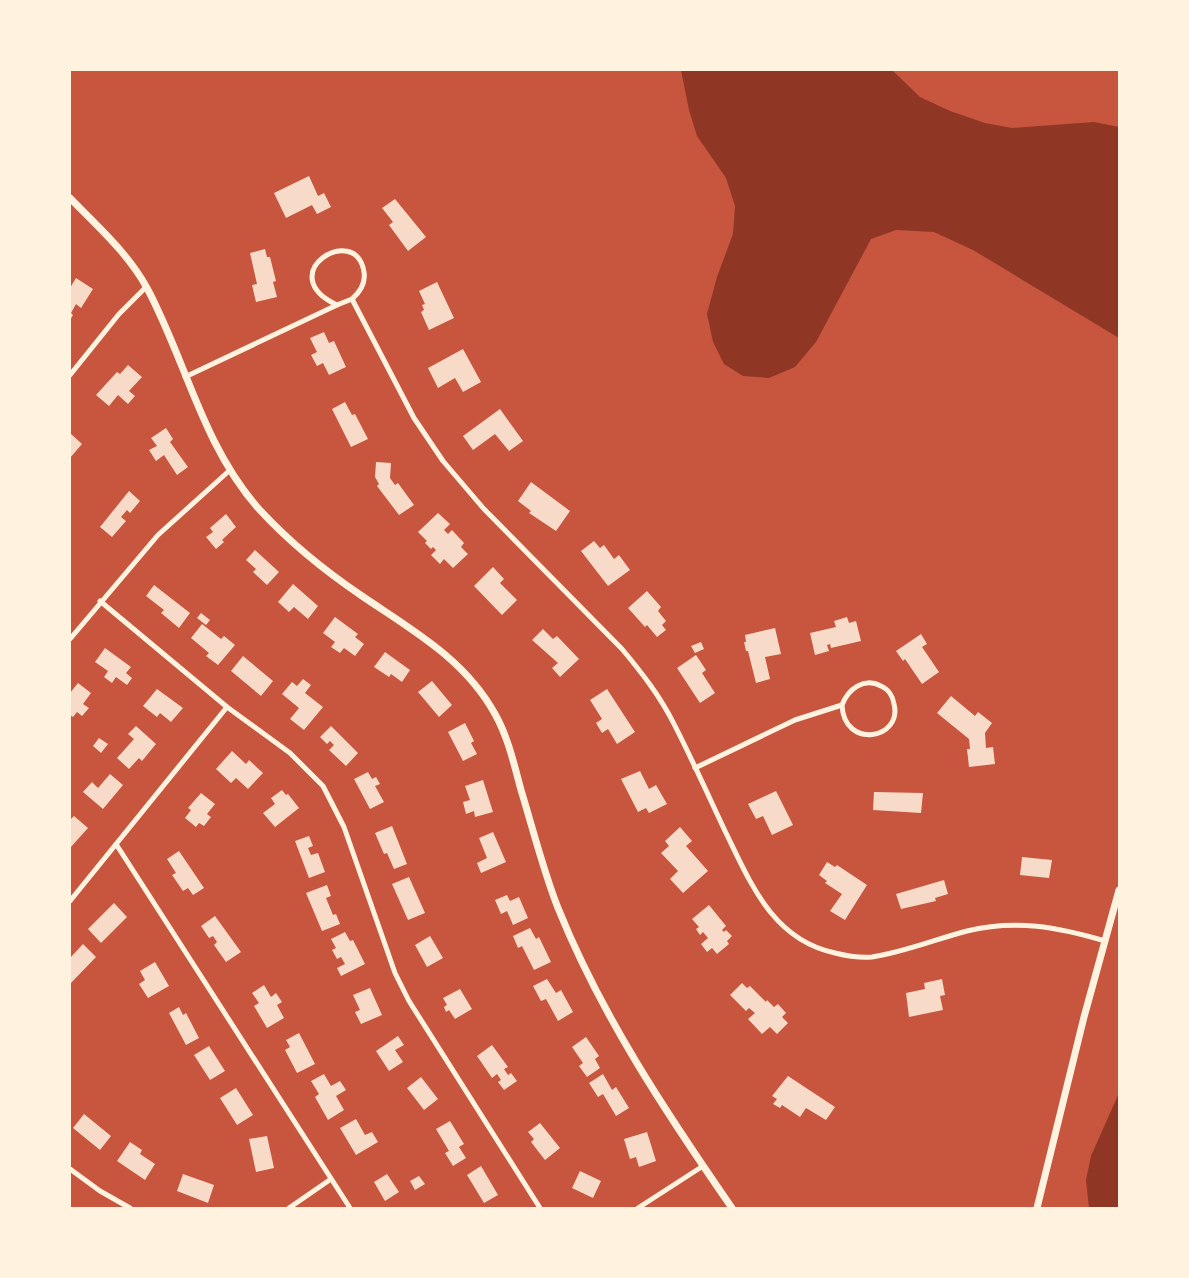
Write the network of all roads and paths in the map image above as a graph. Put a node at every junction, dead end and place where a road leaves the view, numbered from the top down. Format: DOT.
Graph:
graph roads {
  1 [pos="70,198"];
  2 [pos="146,287"];
  3 [pos="352,299"];
  4 [pos="337,305"];
  5 [pos="70,374"];
  6 [pos="185,377"];
  7 [pos="230,470"];
  8 [pos="100,601"];
  9 [pos="70,639"];
  10 [pos="842,705"];
  11 [pos="227,707"];
  12 [pos="695,768"];
  13 [pos="116,844"];
  14 [pos="1119,890"];
  15 [pos="70,901"];
  16 [pos="1104,941"];
  17 [pos="703,1166"];
  18 [pos="70,1169"];
  19 [pos="331,1179"];
  20 [pos="130,1208"];
  21 [pos="289,1208"];
  22 [pos="350,1208"];
  23 [pos="540,1208"];
  24 [pos="638,1208"];
  25 [pos="732,1208"];
  26 [pos="1037,1208"];
  1 -- 2 [label="street"];
  2 -- 5 [label="street"];
  2 -- 6 [label="street"];
  3 -- 4 [label="street"];
  3 -- 4 [label="street"];
  3 -- 12 [label="street"];
  4 -- 6 [label="street"];
  6 -- 7 [label="street"];
  7 -- 8 [label="street"];
  7 -- 17 [label="street"];
  8 -- 9 [label="street"];
  8 -- 11 [label="street"];
  10 -- 10 [label="street"];
  10 -- 12 [label="street"];
  11 -- 13 [label="street"];
  11 -- 23 [label="street"];
  12 -- 16 [label="street"];
  13 -- 15 [label="street"];
  13 -- 19 [label="street"];
  14 -- 16 [label="street"];
  16 -- 26 [label="street"];
  17 -- 24 [label="street"];
  17 -- 25 [label="street"];
  18 -- 20 [label="street"];
  19 -- 21 [label="street"];
  19 -- 22 [label="street"];
}
